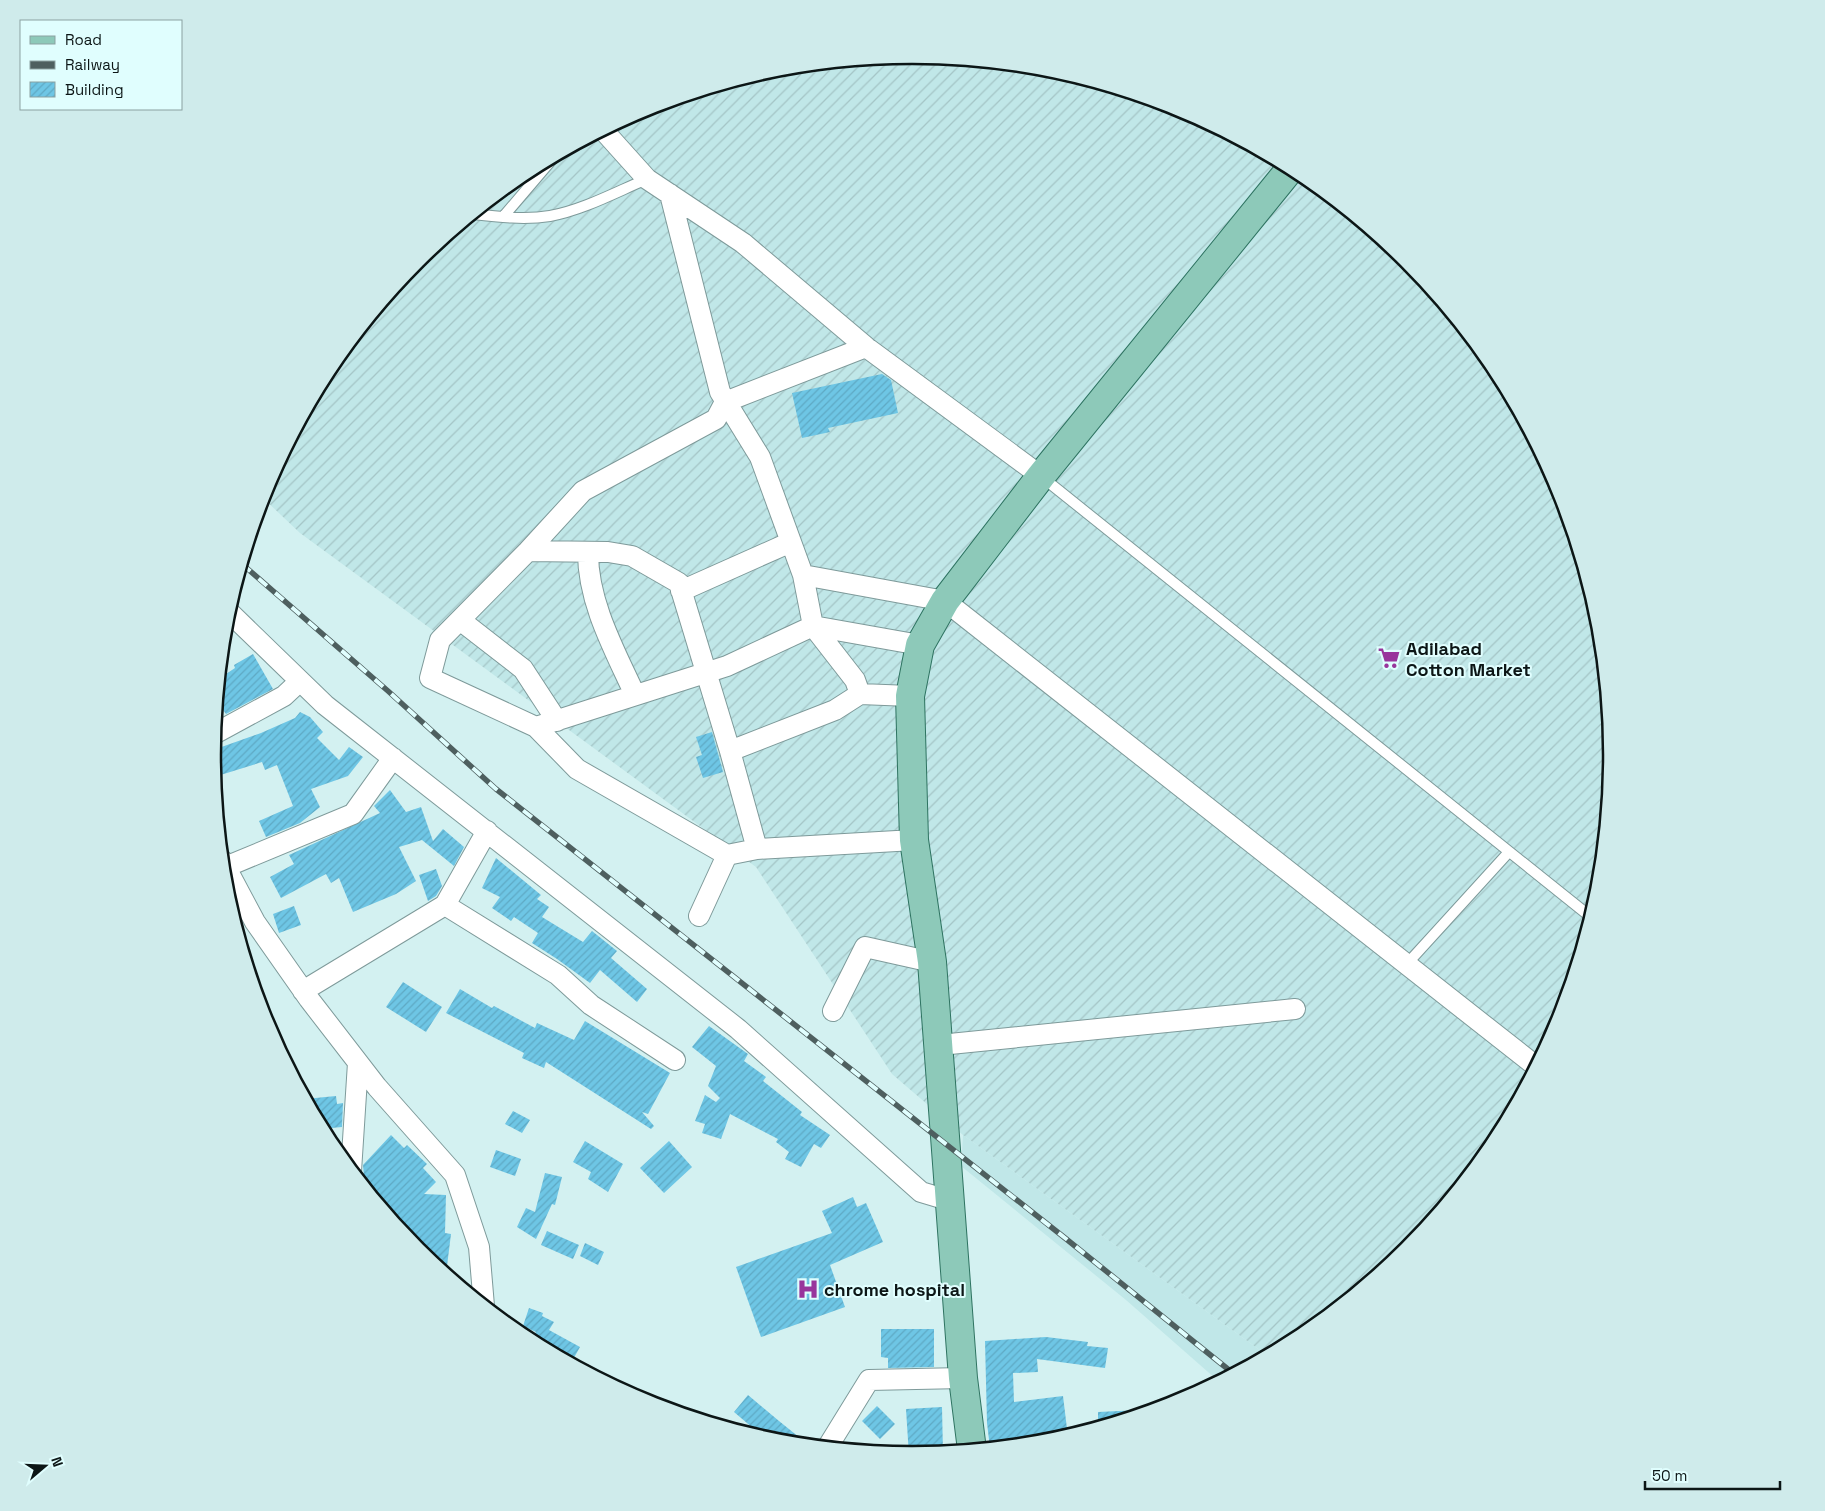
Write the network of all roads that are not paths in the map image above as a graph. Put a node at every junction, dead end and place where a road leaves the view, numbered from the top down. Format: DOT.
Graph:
graph roads {
  1 [pos="607,135"];
  2 [pos="542,172"];
  3 [pos="1287,174"];
  4 [pos="647,179"];
  5 [pos="670,194"];
  6 [pos="481,215"];
  7 [pos="503,217"];
  8 [pos="866,347"];
  9 [pos="725,402"];
  10 [pos="1041,476"];
  11 [pos="791,542"];
  12 [pos="528,551"];
  13 [pos="588,553"];
  14 [pos="803,574"];
  15 [pos="680,591"];
  16 [pos="945,601"];
  17 [pos="235,618"];
  18 [pos="460,620"];
  19 [pos="813,626"];
  20 [pos="920,645"];
  21 [pos="707,672"];
  22 [pos="300,681"];
  23 [pos="860,694"];
  24 [pos="635,696"];
  25 [pos="910,696"];
  26 [pos="557,720"];
  27 [pos="536,728"];
  28 [pos="222,730"];
  29 [pos="730,752"];
  30 [pos="393,758"];
  31 [pos="487,831"];
  32 [pos="914,840"];
  33 [pos="756,850"];
  34 [pos="1508,852"];
  35 [pos="727,856"];
  36 [pos="230,863"];
  37 [pos="233,881"];
  38 [pos="445,905"];
  39 [pos="1586,913"];
  40 [pos="699,916"];
  41 [pos="932,962"];
  42 [pos="1406,965"];
  43 [pos="303,991"];
  44 [pos="1296,1009"];
  45 [pos="833,1010"];
  46 [pos="940,1045"];
  47 [pos="675,1060"];
  48 [pos="358,1063"];
  49 [pos="1532,1063"];
  50 [pos="352,1160"];
  51 [pos="951,1201"];
  52 [pos="483,1298"];
  53 [pos="964,1378"];
  54 [pos="831,1442"];
  55 [pos="971,1445"];
  1 -- 4 [label="street"];
  2 -- 7 [label="lane"];
  3 -- 10 [label="main road"];
  4 -- 5 [label="street"];
  4 -- 7 [label="lane"];
  5 -- 8 [label="street"];
  5 -- 9 [label="street"];
  6 -- 7 [label="lane"];
  8 -- 9 [label="street"];
  8 -- 10 [label="street"];
  9 -- 11 [label="street"];
  9 -- 12 [label="street"];
  10 -- 16 [label="main road"];
  10 -- 34 [label="lane"];
  11 -- 14 [label="street"];
  11 -- 15 [label="street"];
  12 -- 13 [label="street"];
  12 -- 18 [label="street"];
  13 -- 15 [label="street"];
  13 -- 24 [label="street"];
  14 -- 16 [label="street"];
  14 -- 19 [label="street"];
  15 -- 21 [label="street"];
  16 -- 20 [label="main road"];
  16 -- 42 [label="street"];
  17 -- 22 [label="street"];
  18 -- 26 [label="street"];
  18 -- 27 [label="street"];
  19 -- 20 [label="street"];
  19 -- 21 [label="street"];
  19 -- 23 [label="street"];
  20 -- 25 [label="main road"];
  21 -- 24 [label="street"];
  21 -- 29 [label="street"];
  22 -- 28 [label="street"];
  22 -- 30 [label="street"];
  23 -- 25 [label="street"];
  23 -- 29 [label="street"];
  24 -- 26 [label="street"];
  25 -- 32 [label="main road"];
  26 -- 27 [label="street"];
  27 -- 35 [label="street"];
  29 -- 33 [label="street"];
  30 -- 31 [label="street"];
  30 -- 36 [label="street"];
  31 -- 38 [label="street"];
  31 -- 51 [label="street"];
  32 -- 33 [label="street"];
  32 -- 41 [label="main road"];
  33 -- 35 [label="street"];
  34 -- 39 [label="lane"];
  34 -- 42 [label="lane"];
  35 -- 40 [label="street"];
  37 -- 43 [label="street"];
  38 -- 43 [label="street"];
  38 -- 47 [label="street"];
  41 -- 45 [label="street"];
  41 -- 46 [label="main road"];
  42 -- 49 [label="street"];
  43 -- 48 [label="street"];
  44 -- 46 [label="street"];
  46 -- 51 [label="main road"];
  48 -- 50 [label="street"];
  48 -- 52 [label="street"];
  51 -- 53 [label="main road"];
  53 -- 54 [label="street"];
  53 -- 55 [label="main road"];
}
